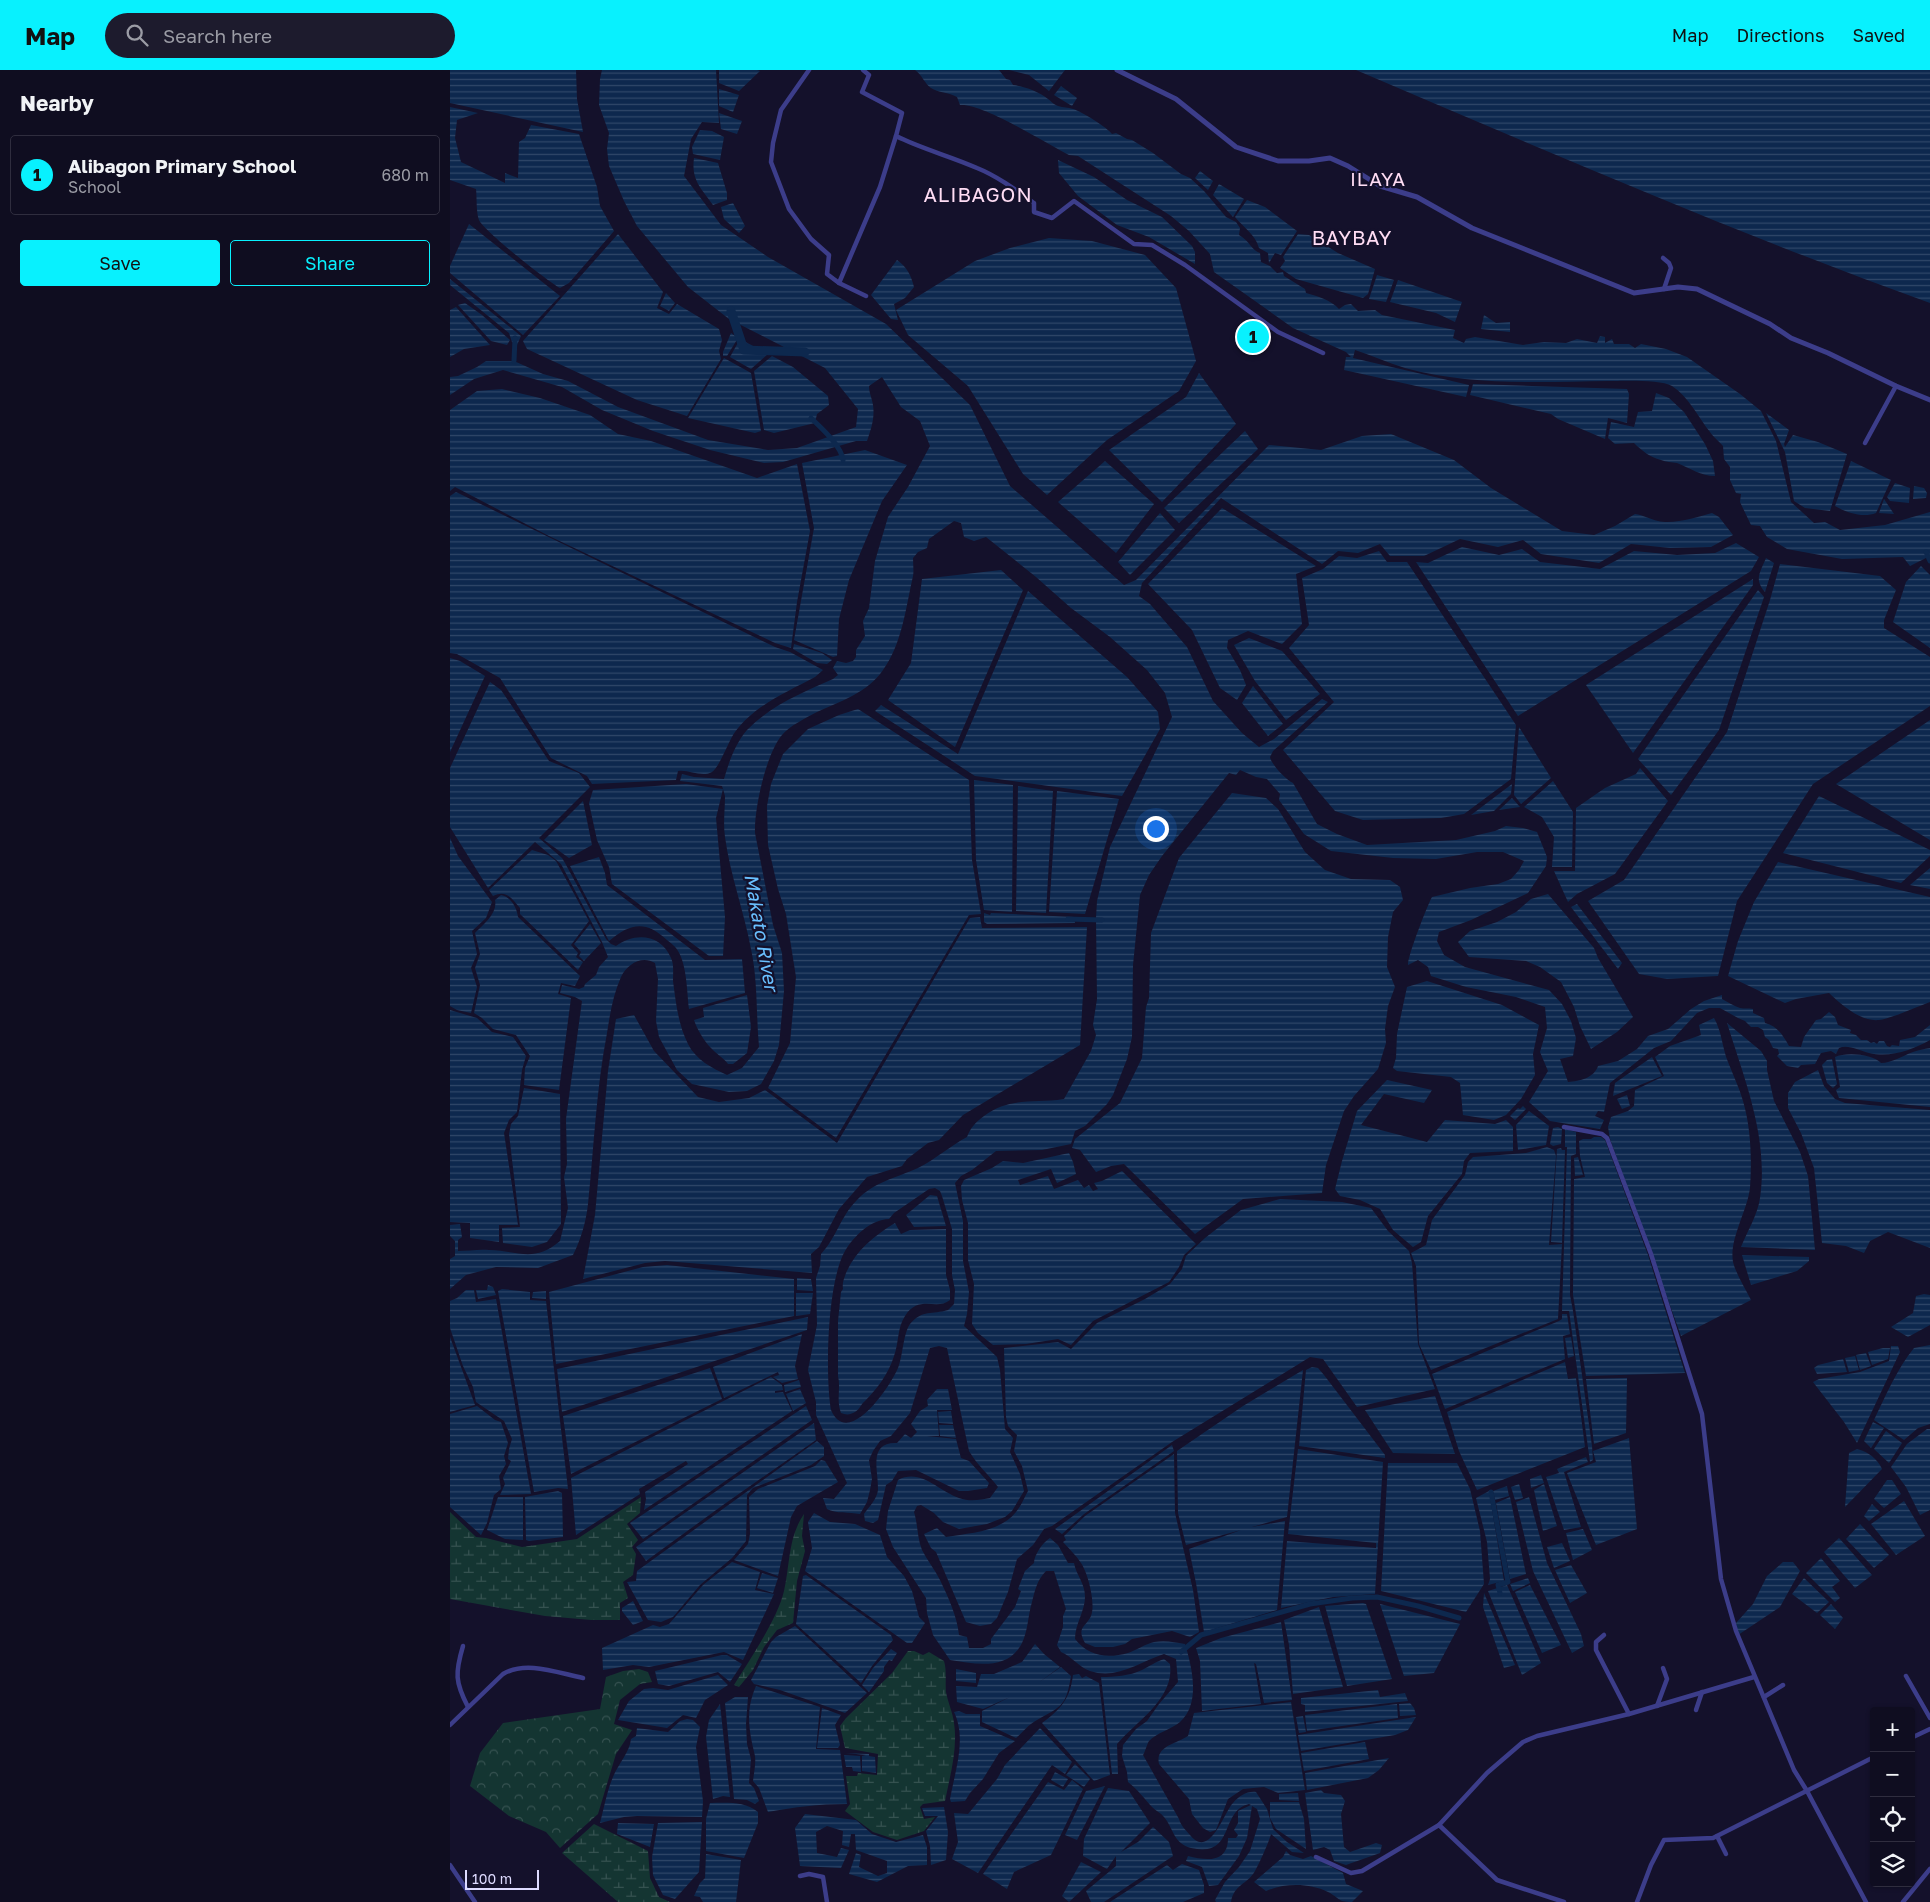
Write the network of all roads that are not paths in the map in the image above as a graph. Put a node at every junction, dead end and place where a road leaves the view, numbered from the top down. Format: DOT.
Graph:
graph roads {
  1 [pos="809,70"];
  2 [pos="863,70"];
  3 [pos="1117,70"];
  4 [pos="896,136"];
  5 [pos="1663,258"];
  6 [pos="839,283"];
  7 [pos="1664,290"];
  8 [pos="866,296"];
  9 [pos="1323,353"];
  10 [pos="1896,386"];
  11 [pos="1930,400"];
  12 [pos="1865,443"];
  13 [pos="1564,1127"];
  14 [pos="1604,1635"];
  15 [pos="463,1646"];
  16 [pos="1663,1668"];
  17 [pos="1906,1676"];
  18 [pos="1754,1677"];
  19 [pos="583,1678"];
  20 [pos="1783,1685"];
  21 [pos="1702,1692"];
  22 [pos="1764,1697"];
  23 [pos="1657,1706"];
  24 [pos="468,1707"];
  25 [pos="1696,1710"];
  26 [pos="1629,1714"];
  27 [pos="1930,1718"];
  28 [pos="450,1725"];
  29 [pos="1930,1729"];
  30 [pos="1915,1736"];
  31 [pos="1870,1760"];
  32 [pos="1807,1791"];
  33 [pos="1439,1825"];
  34 [pos="1717,1836"];
  35 [pos="1726,1854"];
  36 [pos="1316,1858"];
  37 [pos="450,1865"];
  38 [pos="1930,1869"];
  39 [pos="800,1876"];
  40 [pos="475,1902"];
  41 [pos="827,1902"];
  42 [pos="1564,1902"];
  43 [pos="1637,1902"];
  44 [pos="1866,1902"];
  45 [pos="1902,1902"];
  1 -- 6 [label="street"];
  2 -- 4 [label="street"];
  3 -- 7 [label="street"];
  4 -- 6 [label="street"];
  4 -- 9 [label="street"];
  5 -- 7 [label="street"];
  6 -- 8 [label="street"];
  7 -- 10 [label="street"];
  10 -- 11 [label="street"];
  10 -- 12 [label="street"];
  13 -- 18 [label="street"];
  14 -- 26 [label="street"];
  15 -- 24 [label="street"];
  16 -- 23 [label="street"];
  17 -- 27 [label="street"];
  18 -- 21 [label="street"];
  18 -- 22 [label="street"];
  19 -- 24 [label="street"];
  20 -- 22 [label="street"];
  21 -- 23 [label="street"];
  21 -- 25 [label="street"];
  22 -- 32 [label="street"];
  23 -- 26 [label="street"];
  24 -- 28 [label="street"];
  26 -- 33 [label="street"];
  29 -- 30 [label="street"];
  31 -- 32 [label="street"];
  32 -- 34 [label="street"];
  32 -- 44 [label="street"];
  33 -- 36 [label="street"];
  33 -- 42 [label="street"];
  34 -- 35 [label="street"];
  34 -- 43 [label="street"];
  37 -- 40 [label="street"];
  38 -- 45 [label="street"];
  39 -- 41 [label="street"];
}
